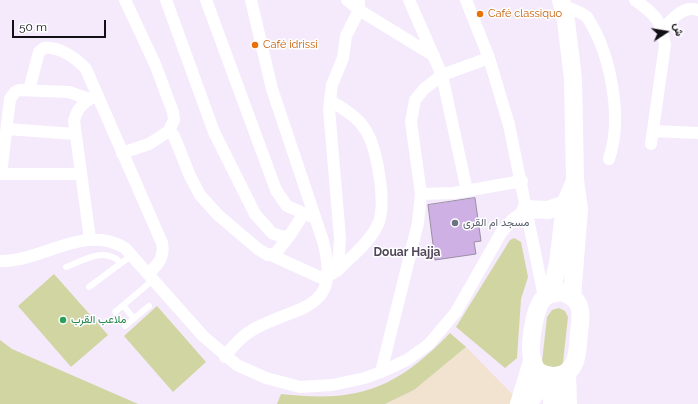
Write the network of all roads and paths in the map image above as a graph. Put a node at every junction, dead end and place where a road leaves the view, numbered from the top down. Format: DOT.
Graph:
graph roads {
  1 [pos="125,0"];
  2 [pos="166,0"];
  3 [pos="206,0"];
  4 [pos="251,0"];
  5 [pos="347,0"];
  6 [pos="408,0"];
  7 [pos="466,0"];
  8 [pos="635,0"];
  9 [pos="561,2"];
  10 [pos="359,5"];
  11 [pos="698,10"];
  12 [pos="663,29"];
  13 [pos="434,56"];
  14 [pos="488,58"];
  15 [pos="442,75"];
  16 [pos="29,90"];
  17 [pos="94,97"];
  18 [pos="330,100"];
  19 [pos="7,129"];
  20 [pos="169,131"];
  21 [pos="653,131"];
  22 [pos="75,134"];
  23 [pos="698,134"];
  24 [pos="651,144"];
  25 [pos="122,152"];
  26 [pos="609,160"];
  27 [pos="1,174"];
  28 [pos="81,174"];
  29 [pos="575,180"];
  30 [pos="522,181"];
  31 [pos="467,191"];
  32 [pos="421,194"];
  33 [pos="565,204"];
  34 [pos="526,209"];
  35 [pos="310,215"];
  36 [pos="290,235"];
  37 [pos="90,239"];
  38 [pos="132,255"];
  39 [pos="271,255"];
  40 [pos="0,261"];
  41 [pos="121,263"];
  42 [pos="66,267"];
  43 [pos="331,275"];
  44 [pos="151,276"];
  45 [pos="89,287"];
  46 [pos="548,295"];
  47 [pos="572,297"];
  48 [pos="123,305"];
  49 [pos="149,306"];
  50 [pos="115,312"];
  51 [pos="134,319"];
  52 [pos="125,326"];
  53 [pos="225,357"];
  54 [pos="532,361"];
  55 [pos="380,372"];
  56 [pos="556,375"];
  57 [pos="518,404"];
  58 [pos="528,404"];
  59 [pos="552,404"];
  60 [pos="568,404"];
  1 -- 20 [label="street"];
  2 -- 36 [label="street"];
  3 -- 35 [label="street"];
  4 -- 35 [label="street"];
  5 -- 10 [label="street"];
  6 -- 13 [label="street"];
  7 -- 14 [label="street"];
  8 -- 12 [label="street"];
  9 -- 26 [label="street"];
  9 -- 29 [label="main road"];
  10 -- 13 [label="street"];
  10 -- 18 [label="street"];
  11 -- 12 [label="street"];
  12 -- 21 [label="street"];
  13 -- 15 [label="street"];
  14 -- 15 [label="street"];
  14 -- 30 [label="street"];
  15 -- 31 [label="street"];
  15 -- 32 [label="street"];
  16 -- 17 [label="street"];
  16 -- 17 [label="street"];
  16 -- 19 [label="street"];
  17 -- 22 [label="street"];
  17 -- 25 [label="street"];
  18 -- 43 [label="street"];
  18 -- 43 [label="street"];
  19 -- 22 [label="street"];
  19 -- 27 [label="street"];
  20 -- 25 [label="street"];
  20 -- 39 [label="street"];
  21 -- 23 [label="street"];
  21 -- 24 [label="street"];
  22 -- 28 [label="street"];
  25 -- 44 [label="street"];
  27 -- 28 [label="street"];
  28 -- 37 [label="street"];
  29 -- 33 [label="main road"];
  29 -- 47 [label="main road"];
  30 -- 31 [label="street"];
  30 -- 34 [label="street"];
  31 -- 32 [label="street"];
  32 -- 55 [label="street"];
  33 -- 34 [label="main road"];
  33 -- 46 [label="main road"];
  34 -- 46 [label="street"];
  34 -- 55 [label="street"];
  35 -- 36 [label="street"];
  35 -- 43 [label="street"];
  36 -- 39 [label="street"];
  37 -- 38 [label="street"];
  37 -- 40 [label="street"];
  38 -- 41 [label="lane"];
  38 -- 44 [label="street"];
  39 -- 43 [label="street"];
  41 -- 42 [label="lane"];
  41 -- 45 [label="lane"];
  43 -- 53 [label="street"];
  44 -- 48 [label="lane"];
  44 -- 53 [label="street"];
  46 -- 47 [label="main road"];
  46 -- 54 [label="main road"];
  47 -- 56 [label="main road"];
  48 -- 50 [label="lane"];
  48 -- 51 [label="lane"];
  49 -- 51 [label="lane"];
  51 -- 52 [label="lane"];
  53 -- 55 [label="street"];
  54 -- 56 [label="main road"];
  54 -- 57 [label="main road"];
  56 -- 58 [label="main road"];
  56 -- 59 [label="main road"];
  56 -- 60 [label="main road"];
}
